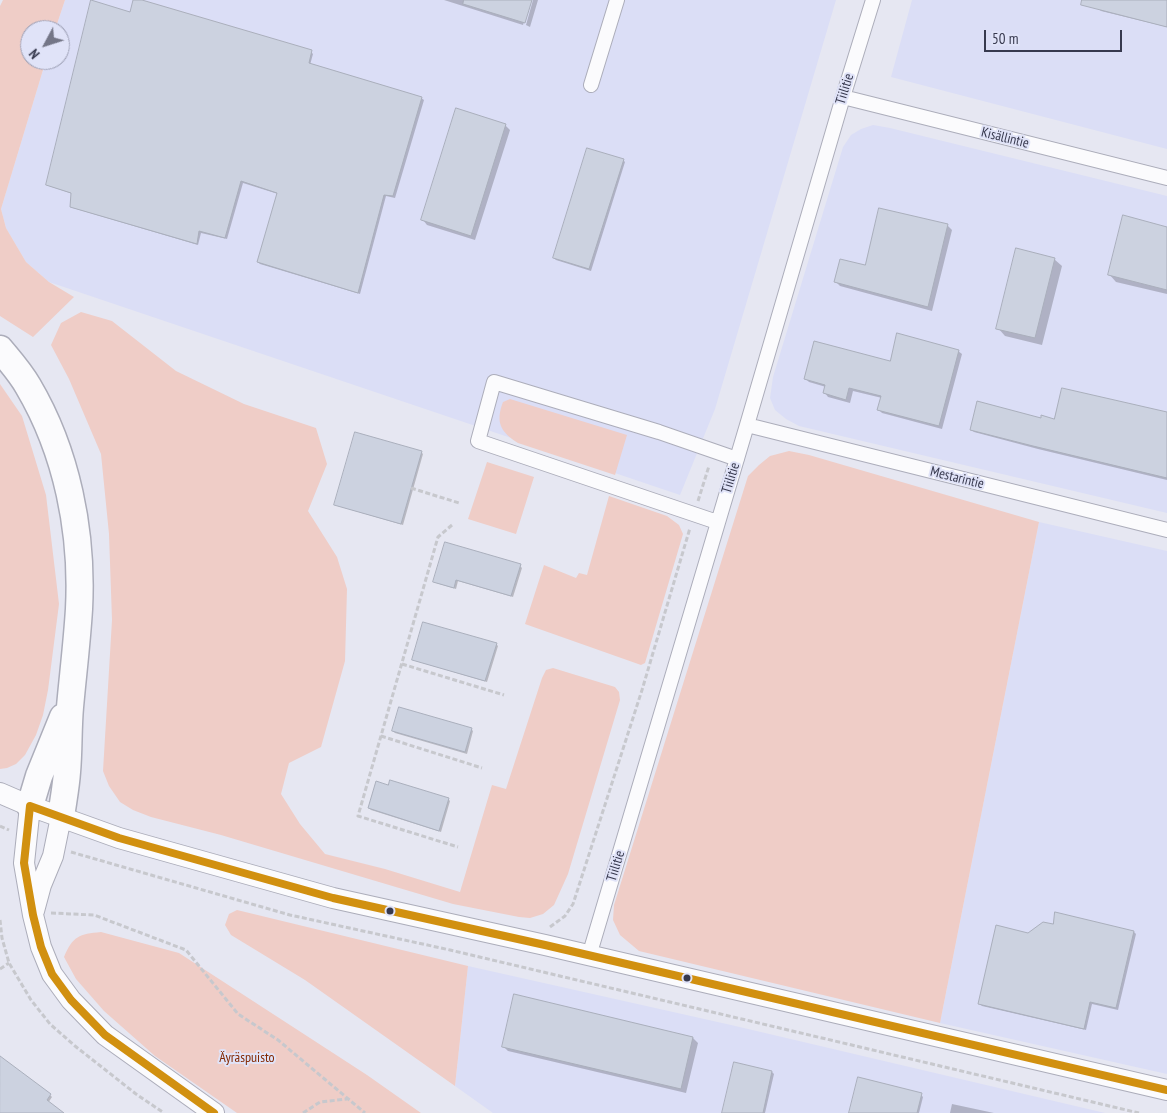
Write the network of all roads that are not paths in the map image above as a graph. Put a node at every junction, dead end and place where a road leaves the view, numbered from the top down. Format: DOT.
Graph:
graph roads {
  1 [pos="617,0"];
  2 [pos="873,0"];
  3 [pos="591,85"];
  4 [pos="843,97"];
  5 [pos="1167,178"];
  6 [pos="0,350"];
  7 [pos="747,426"];
  8 [pos="737,459"];
  9 [pos="717,522"];
  10 [pos="1167,530"];
  11 [pos="72,685"];
  12 [pos="0,793"];
  13 [pos="30,806"];
  14 [pos="61,817"];
  15 [pos="34,915"];
  16 [pos="589,956"];
  17 [pos="1167,1090"];
  18 [pos="214,1113"];
  1 -- 3 [label="street"];
  2 -- 4 [label="street, Tiilitie"];
  4 -- 5 [label="street, Kisällintie"];
  4 -- 7 [label="street, Tiilitie"];
  6 -- 11 [label="highway"];
  7 -- 8 [label="street, Tiilitie"];
  7 -- 10 [label="street, Mestarintie"];
  8 -- 9 [label="street, Tiilitie"];
  8 -- 9 [label="street"];
  9 -- 16 [label="street, Tiilitie"];
  11 -- 13 [label="highway"];
  11 -- 14 [label="highway"];
  12 -- 13 [label="street"];
  13 -- 14 [label="street"];
  13 -- 15 [label="street"];
  14 -- 15 [label="street"];
  14 -- 16 [label="street"];
  15 -- 18 [label="street"];
  16 -- 17 [label="street"];
}
